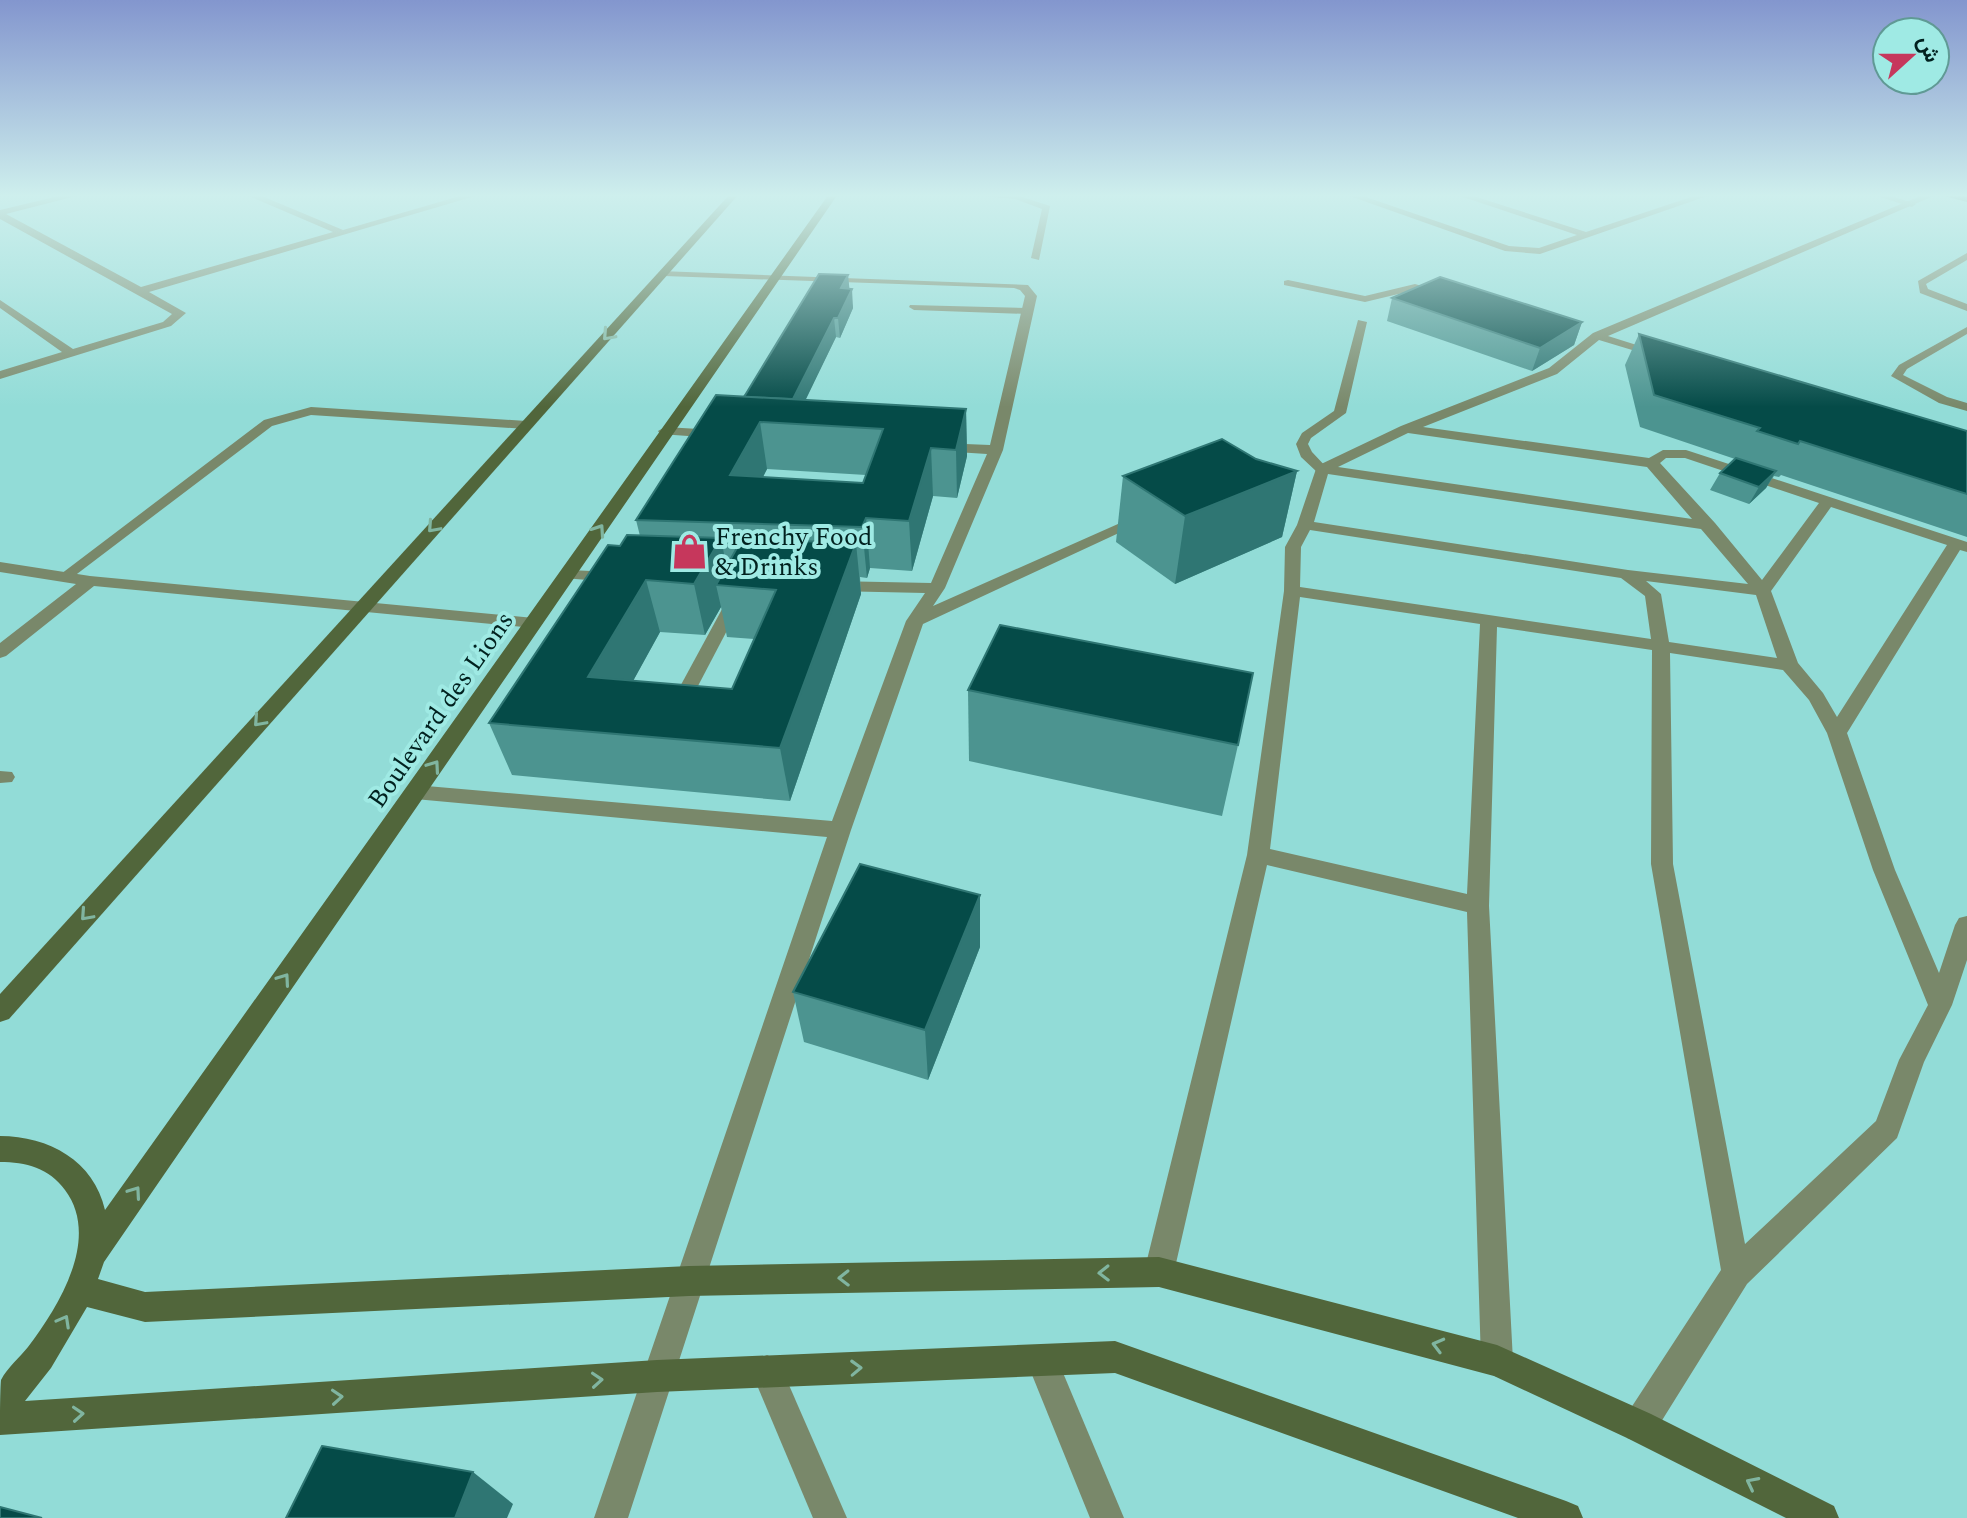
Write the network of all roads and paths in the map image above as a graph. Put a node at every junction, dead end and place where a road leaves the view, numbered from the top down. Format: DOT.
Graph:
graph roads {
  1 [pos="91,265"];
  2 [pos="231,265"];
  3 [pos="671,265"];
  4 [pos="784,265"];
  5 [pos="1765,265"];
  6 [pos="1952,265"];
  7 [pos="664,273"];
  8 [pos="776,277"];
  9 [pos="1288,283"];
  10 [pos="139,291"];
  11 [pos="1451,296"];
  12 [pos="0,303"];
  13 [pos="914,307"];
  14 [pos="1967,308"];
  15 [pos="1027,311"];
  16 [pos="1362,322"];
  17 [pos="1967,330"];
  18 [pos="1588,338"];
  19 [pos="71,353"];
  20 [pos="1671,360"];
  21 [pos="0,375"];
  22 [pos="1967,407"];
  23 [pos="526,425"];
  24 [pos="1406,429"];
  25 [pos="665,431"];
  26 [pos="728,435"];
  27 [pos="917,445"];
  28 [pos="996,450"];
  29 [pos="1652,463"];
  30 [pos="1322,469"];
  31 [pos="1827,502"];
  32 [pos="1303,513"];
  33 [pos="1151,515"];
  34 [pos="1710,526"];
  35 [pos="1962,545"];
  36 [pos="0,567"];
  37 [pos="1626,574"];
  38 [pos="569,575"];
  39 [pos="64,577"];
  40 [pos="632,578"];
  41 [pos="90,581"];
  42 [pos="736,584"];
  43 [pos="818,586"];
  44 [pos="937,588"];
  45 [pos="1292,591"];
  46 [pos="1763,591"];
  47 [pos="359,608"];
  48 [pos="1489,620"];
  49 [pos="915,621"];
  50 [pos="534,623"];
  51 [pos="1661,644"];
  52 [pos="0,652"];
  53 [pos="1789,665"];
  54 [pos="679,705"];
  55 [pos="1837,733"];
  56 [pos="415,792"];
  57 [pos="840,830"];
  58 [pos="1258,855"];
  59 [pos="1478,906"];
  60 [pos="1967,928"];
  61 [pos="1940,1005"];
  62 [pos="0,1011"];
  63 [pos="0,1149"];
  64 [pos="90,1256"];
  65 [pos="1159,1272"];
  66 [pos="1736,1273"];
  67 [pos="689,1281"];
  68 [pos="80,1290"];
  69 [pos="1042,1360"];
  70 [pos="1497,1361"];
  71 [pos="767,1371"];
  72 [pos="657,1376"];
  73 [pos="0,1405"];
  74 [pos="0,1419"];
  75 [pos="1639,1426"];
  76 [pos="611,1518"];
  77 [pos="830,1518"];
  78 [pos="1107,1518"];
  79 [pos="1566,1518"];
  80 [pos="1822,1518"];
  1 -- 10 [label="street"];
  2 -- 10 [label="street"];
  3 -- 7 [label="main road"];
  4 -- 8 [label="main road, Boulevard des Lions"];
  5 -- 18 [label="street"];
  6 -- 14 [label="lane"];
  7 -- 8 [label="street"];
  7 -- 23 [label="main road, one-way"];
  8 -- 15 [label="street"];
  8 -- 25 [label="main road, Boulevard des Lions"];
  9 -- 11 [label="street"];
  10 -- 19 [label="street"];
  12 -- 19 [label="street"];
  13 -- 15 [label="lane"];
  15 -- 28 [label="street"];
  16 -- 30 [label="lane"];
  17 -- 22 [label="lane"];
  18 -- 20 [label="street"];
  18 -- 24 [label="street"];
  19 -- 21 [label="street"];
  23 -- 39 [label="lane"];
  23 -- 47 [label="main road, one-way"];
  24 -- 29 [label="street"];
  24 -- 30 [label="street"];
  25 -- 26 [label="street"];
  38 -- 25 [label="main road, Boulevard des Lions, one-way"];
  27 -- 28 [label="street"];
  28 -- 44 [label="street"];
  29 -- 31 [label="street"];
  29 -- 34 [label="street"];
  30 -- 32 [label="street"];
  30 -- 34 [label="street"];
  31 -- 35 [label="street"];
  31 -- 46 [label="street"];
  32 -- 37 [label="street"];
  32 -- 45 [label="street"];
  33 -- 49 [label="street"];
  34 -- 46 [label="street"];
  35 -- 55 [label="street"];
  36 -- 39 [label="street"];
  37 -- 46 [label="street"];
  37 -- 51 [label="street"];
  38 -- 40 [label="street"];
  38 -- 50 [label="main road, Boulevard des Lions"];
  39 -- 41 [label="street"];
  41 -- 47 [label="street"];
  41 -- 52 [label="street"];
  42 -- 54 [label="lane"];
  43 -- 44 [label="street"];
  44 -- 49 [label="street"];
  45 -- 48 [label="street"];
  45 -- 58 [label="street"];
  46 -- 53 [label="street"];
  47 -- 50 [label="street"];
  47 -- 62 [label="main road, one-way"];
  48 -- 51 [label="street"];
  48 -- 59 [label="street"];
  49 -- 57 [label="street"];
  56 -- 50 [label="main road, Boulevard des Lions, one-way"];
  51 -- 53 [label="street"];
  51 -- 66 [label="street"];
  53 -- 55 [label="street"];
  55 -- 61 [label="street"];
  56 -- 57 [label="street"];
  64 -- 56 [label="main road, Boulevard des Lions, one-way"];
  57 -- 67 [label="street"];
  58 -- 59 [label="street"];
  58 -- 65 [label="street"];
  59 -- 70 [label="street"];
  60 -- 61 [label="street"];
  61 -- 66 [label="street"];
  63 -- 64 [label="main road"];
  64 -- 68 [label="main road"];
  65 -- 67 [label="main road, one-way"];
  70 -- 65 [label="main road, one-way"];
  66 -- 75 [label="street"];
  67 -- 68 [label="main road"];
  67 -- 72 [label="street"];
  73 -- 68 [label="main road, one-way"];
  71 -- 69 [label="main road, one-way"];
  69 -- 78 [label="street"];
  69 -- 79 [label="main road"];
  70 -- 75 [label="main road"];
  71 -- 72 [label="main road"];
  71 -- 77 [label="street"];
  74 -- 72 [label="main road, one-way"];
  72 -- 76 [label="street"];
  80 -- 75 [label="main road, one-way"];
}
